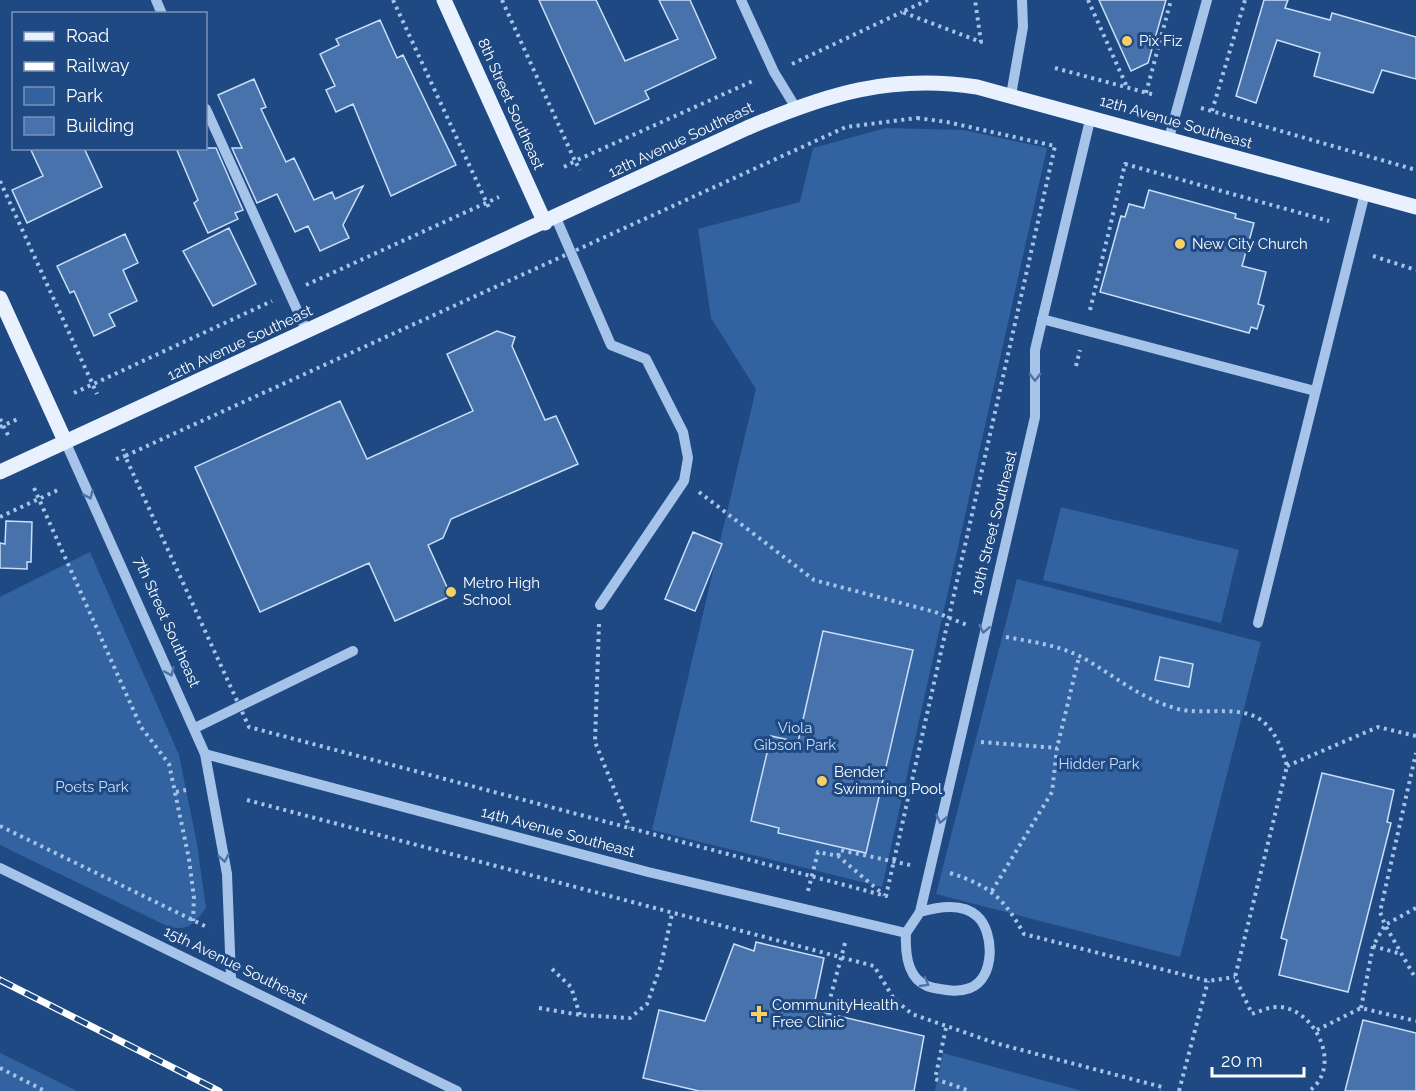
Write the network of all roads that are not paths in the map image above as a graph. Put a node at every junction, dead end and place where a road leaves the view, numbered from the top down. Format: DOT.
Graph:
graph roads {
  1 [pos="444,0"];
  2 [pos="741,0"];
  3 [pos="1022,0"];
  4 [pos="1207,0"];
  5 [pos="1011,95"];
  6 [pos="796,108"];
  7 [pos="207,110"];
  8 [pos="1091,116"];
  9 [pos="1169,138"];
  10 [pos="1365,193"];
  11 [pos="1416,207"];
  12 [pos="550,221"];
  13 [pos="0,298"];
  14 [pos="1042,319"];
  15 [pos="307,332"];
  16 [pos="1316,391"];
  17 [pos="65,441"];
  18 [pos="0,472"];
  19 [pos="600,606"];
  20 [pos="1258,622"];
  21 [pos="353,651"];
  22 [pos="195,728"];
  23 [pos="206,754"];
  24 [pos="0,868"];
  25 [pos="920,912"];
  26 [pos="906,933"];
  27 [pos="231,978"];
  28 [pos="457,1091"];
  1 -- 12 [label="main road, 8th Street Southeast"];
  2 -- 6 [label="street"];
  3 -- 5 [label="street"];
  4 -- 9 [label="street"];
  5 -- 6 [label="main road, 12th Avenue Southeast"];
  5 -- 8 [label="main road, 12th Avenue Southeast"];
  6 -- 12 [label="main road, 12th Avenue Southeast"];
  7 -- 15 [label="street"];
  8 -- 9 [label="main road, 12th Avenue Southeast"];
  8 -- 14 [label="street, 10th Street Southeast"];
  9 -- 10 [label="main road, 12th Avenue Southeast"];
  10 -- 11 [label="main road, 12th Avenue Southeast"];
  10 -- 16 [label="street"];
  12 -- 15 [label="main road, 12th Avenue Southeast"];
  12 -- 19 [label="street"];
  13 -- 17 [label="main road, 7th Street Southeast"];
  14 -- 16 [label="street"];
  14 -- 25 [label="street, 10th Street Southeast, one-way"];
  15 -- 17 [label="main road, 12th Avenue Southeast"];
  16 -- 20 [label="street"];
  17 -- 18 [label="main road, 12th Avenue Southeast"];
  17 -- 22 [label="street, 7th Street Southeast, one-way"];
  21 -- 22 [label="street"];
  22 -- 23 [label="street, 7th Street Southeast"];
  23 -- 26 [label="street, 14th Avenue Southeast"];
  23 -- 27 [label="street, 7th Street Southeast, one-way"];
  24 -- 27 [label="street, 15th Avenue Southeast"];
  25 -- 26 [label="street, 10th Street Southeast"];
  26 -- 25 [label="street, one-way"];
  27 -- 28 [label="street, 15th Avenue Southeast"];
}
